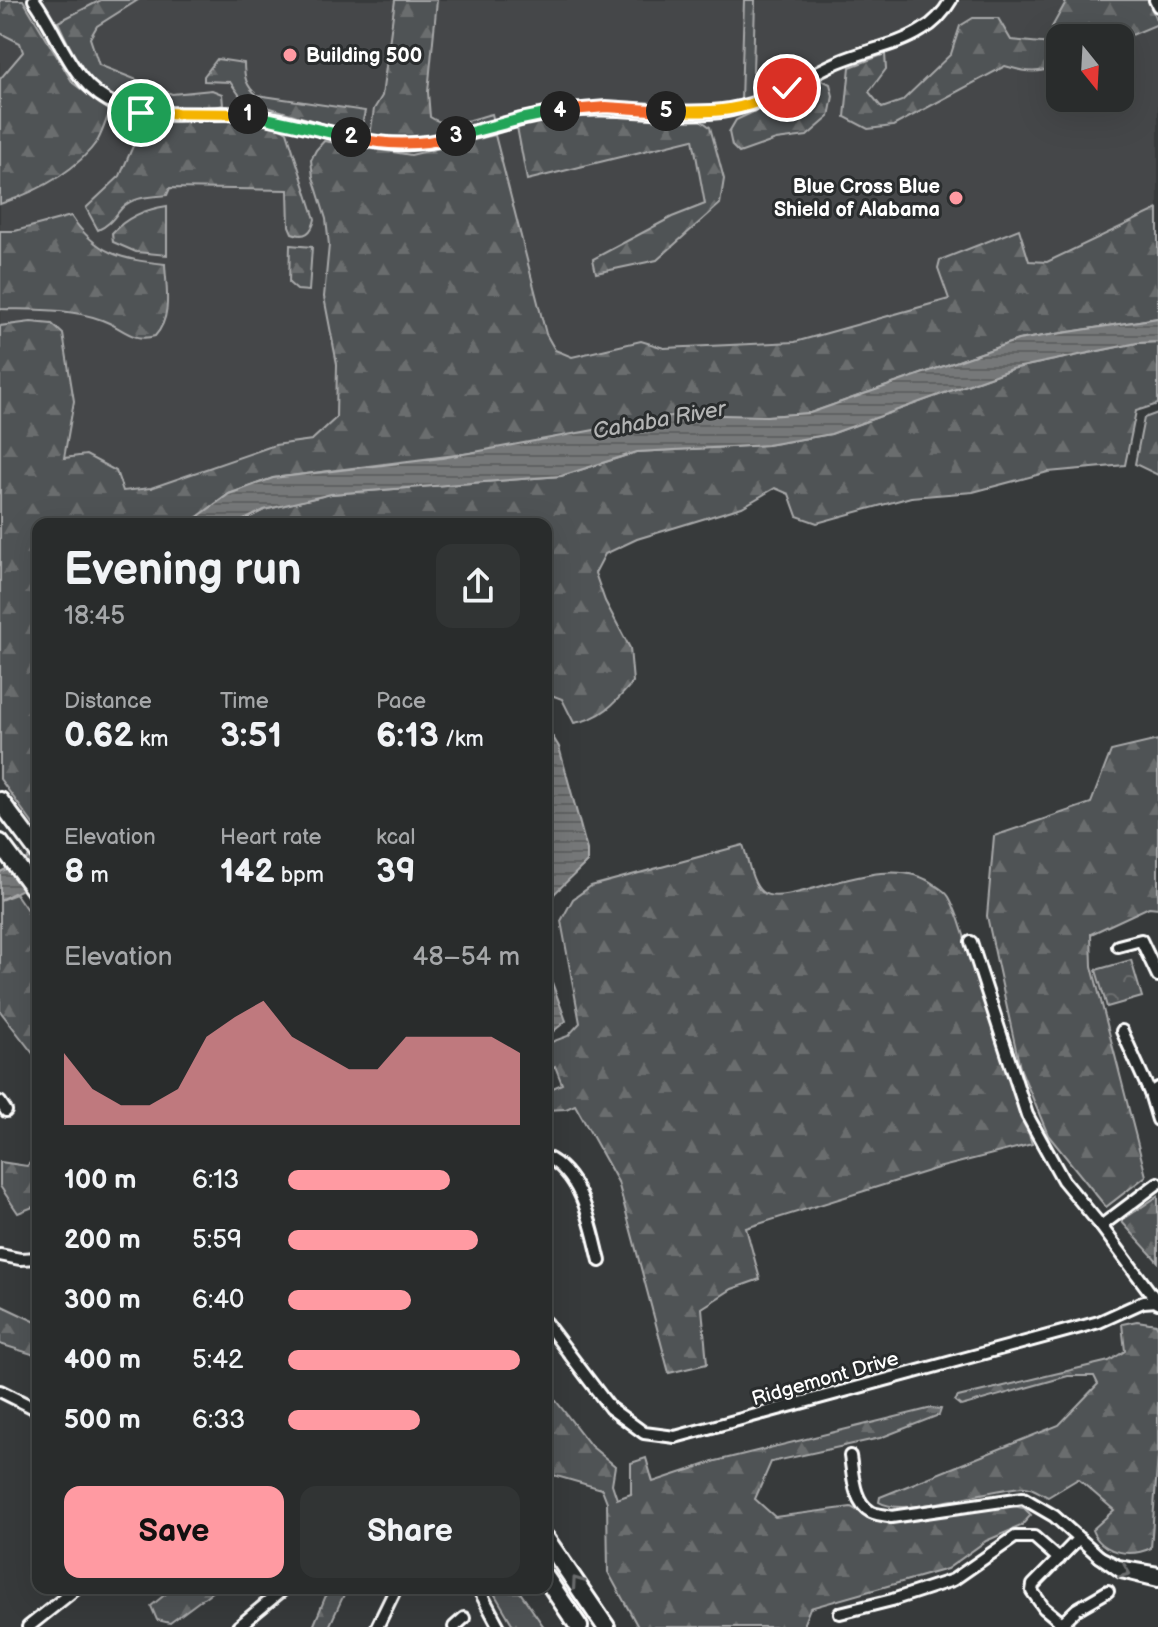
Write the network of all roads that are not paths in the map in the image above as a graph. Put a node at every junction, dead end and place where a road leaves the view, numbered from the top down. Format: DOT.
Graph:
graph roads {
  1 [pos="34,0"];
  2 [pos="951,0"];
  3 [pos="1155,0"];
  4 [pos="1158,6"];
  5 [pos="0,801"];
  6 [pos="0,843"];
  7 [pos="32,844"];
  8 [pos="32,886"];
  9 [pos="971,942"];
  10 [pos="1118,946"];
  11 [pos="1158,976"];
  12 [pos="1122,1031"];
  13 [pos="1154,1091"];
  14 [pos="1158,1120"];
  15 [pos="552,1160"];
  16 [pos="1158,1183"];
  17 [pos="1101,1226"];
  18 [pos="0,1255"];
  19 [pos="32,1258"];
  20 [pos="600,1261"];
  21 [pos="1158,1302"];
  22 [pos="552,1331"];
  23 [pos="0,1391"];
  24 [pos="32,1407"];
  25 [pos="850,1456"];
  26 [pos="1078,1539"];
  27 [pos="552,1548"];
  28 [pos="1100,1557"];
  29 [pos="1059,1559"];
  30 [pos="1158,1573"];
  31 [pos="1158,1581"];
  32 [pos="552,1587"];
  33 [pos="1108,1591"];
  34 [pos="69,1594"];
  35 [pos="278,1594"];
  36 [pos="393,1594"];
  37 [pos="481,1594"];
  38 [pos="840,1613"];
  39 [pos="464,1618"];
  40 [pos="1059,1624"];
  41 [pos="28,1627"];
  42 [pos="238,1627"];
  43 [pos="377,1627"];
  44 [pos="454,1627"];
  45 [pos="499,1627"];
  46 [pos="579,1627"];
  47 [pos="606,1627"];
  1 -- 2 [label="street"];
  3 -- 4 [label="street"];
  5 -- 7 [label="highway"];
  6 -- 8 [label="highway"];
  9 -- 17 [label="street"];
  10 -- 11 [label="street"];
  12 -- 13 [label="street"];
  13 -- 14 [label="street"];
  15 -- 20 [label="street"];
  16 -- 17 [label="street"];
  17 -- 21 [label="street"];
  18 -- 19 [label="street"];
  21 -- 22 [label="street, Ridgemont Drive"];
  23 -- 24 [label="street"];
  25 -- 26 [label="street"];
  26 -- 28 [label="street"];
  26 -- 29 [label="street"];
  47 -- 27 [label="highway, one-way"];
  28 -- 30 [label="street"];
  28 -- 31 [label="street, one-way"];
  29 -- 38 [label="street"];
  29 -- 40 [label="street"];
  32 -- 46 [label="highway"];
  33 -- 40 [label="street"];
  34 -- 41 [label="street"];
  35 -- 42 [label="street"];
  36 -- 43 [label="street"];
  37 -- 45 [label="street"];
  39 -- 44 [label="street"];
}
